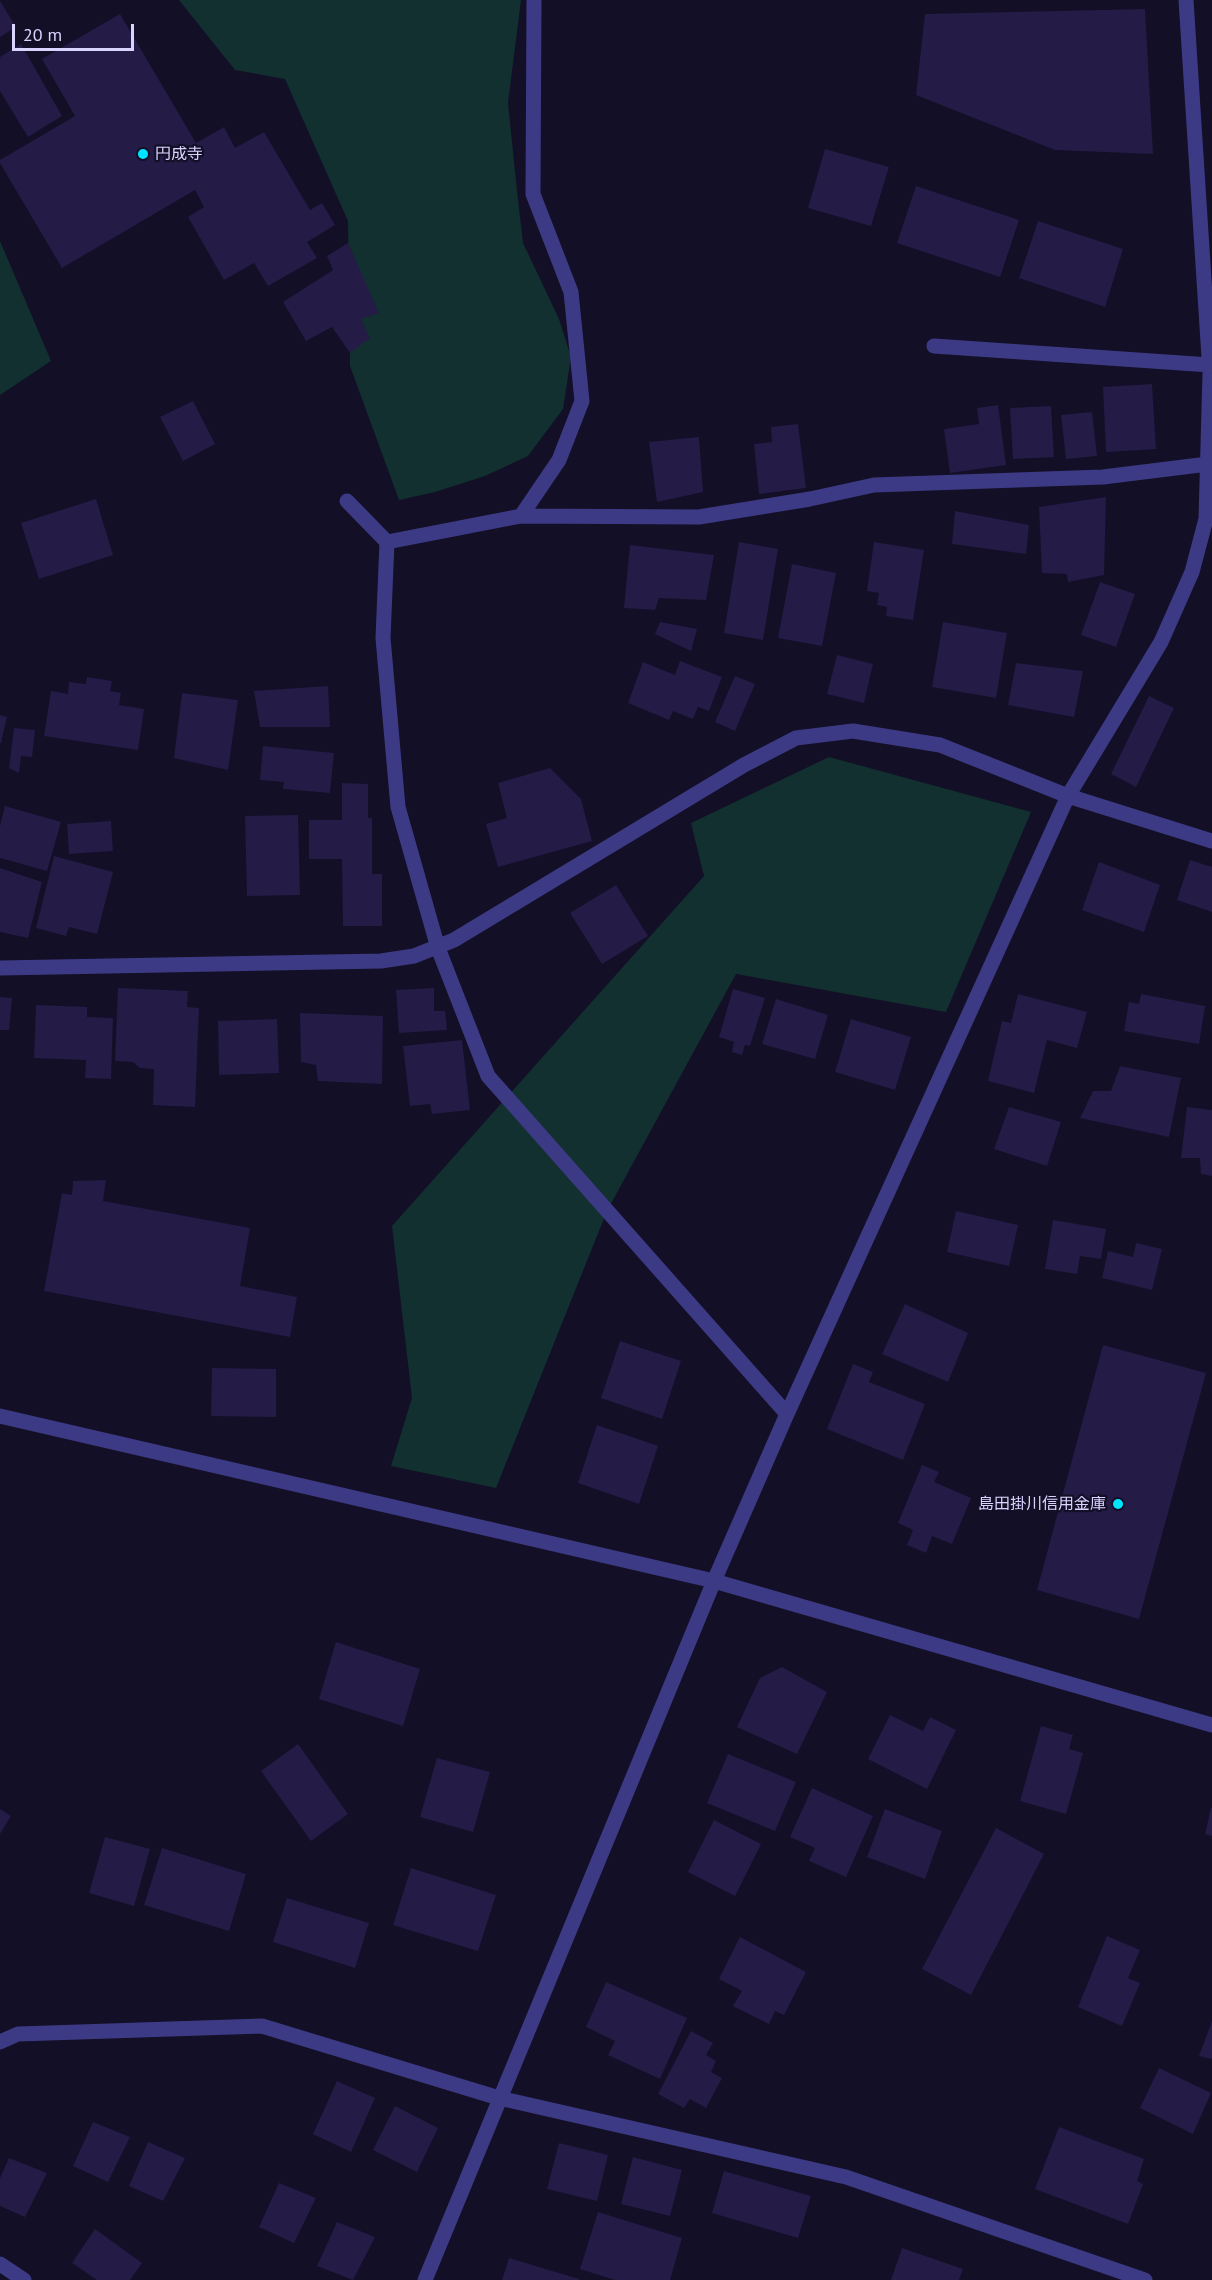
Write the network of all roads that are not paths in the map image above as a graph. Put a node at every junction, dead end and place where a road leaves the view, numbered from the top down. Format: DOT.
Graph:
graph roads {
  1 [pos="534,0"];
  2 [pos="1186,0"];
  3 [pos="934,346"];
  4 [pos="1210,365"];
  5 [pos="1208,464"];
  6 [pos="347,501"];
  7 [pos="521,516"];
  8 [pos="1209,516"];
  9 [pos="387,542"];
  10 [pos="1068,796"];
  11 [pos="1212,841"];
  12 [pos="438,948"];
  13 [pos="0,968"];
  14 [pos="787,1414"];
  15 [pos="0,1416"];
  16 [pos="714,1581"];
  17 [pos="1212,1725"];
  18 [pos="0,2042"];
  19 [pos="499,2098"];
  20 [pos="0,2265"];
  21 [pos="24,2280"];
  22 [pos="425,2280"];
  23 [pos="1144,2280"];
  1 -- 7 [label="street"];
  2 -- 4 [label="street"];
  3 -- 4 [label="street"];
  4 -- 5 [label="street"];
  5 -- 7 [label="street"];
  5 -- 8 [label="street"];
  6 -- 9 [label="street"];
  7 -- 9 [label="street"];
  8 -- 10 [label="street"];
  9 -- 12 [label="street"];
  10 -- 11 [label="street"];
  10 -- 12 [label="street"];
  10 -- 14 [label="street"];
  12 -- 13 [label="street"];
  12 -- 14 [label="street"];
  14 -- 16 [label="street"];
  15 -- 16 [label="street"];
  16 -- 17 [label="street"];
  16 -- 19 [label="street"];
  18 -- 19 [label="street"];
  19 -- 22 [label="street"];
  19 -- 23 [label="street"];
  20 -- 21 [label="street"];
}
